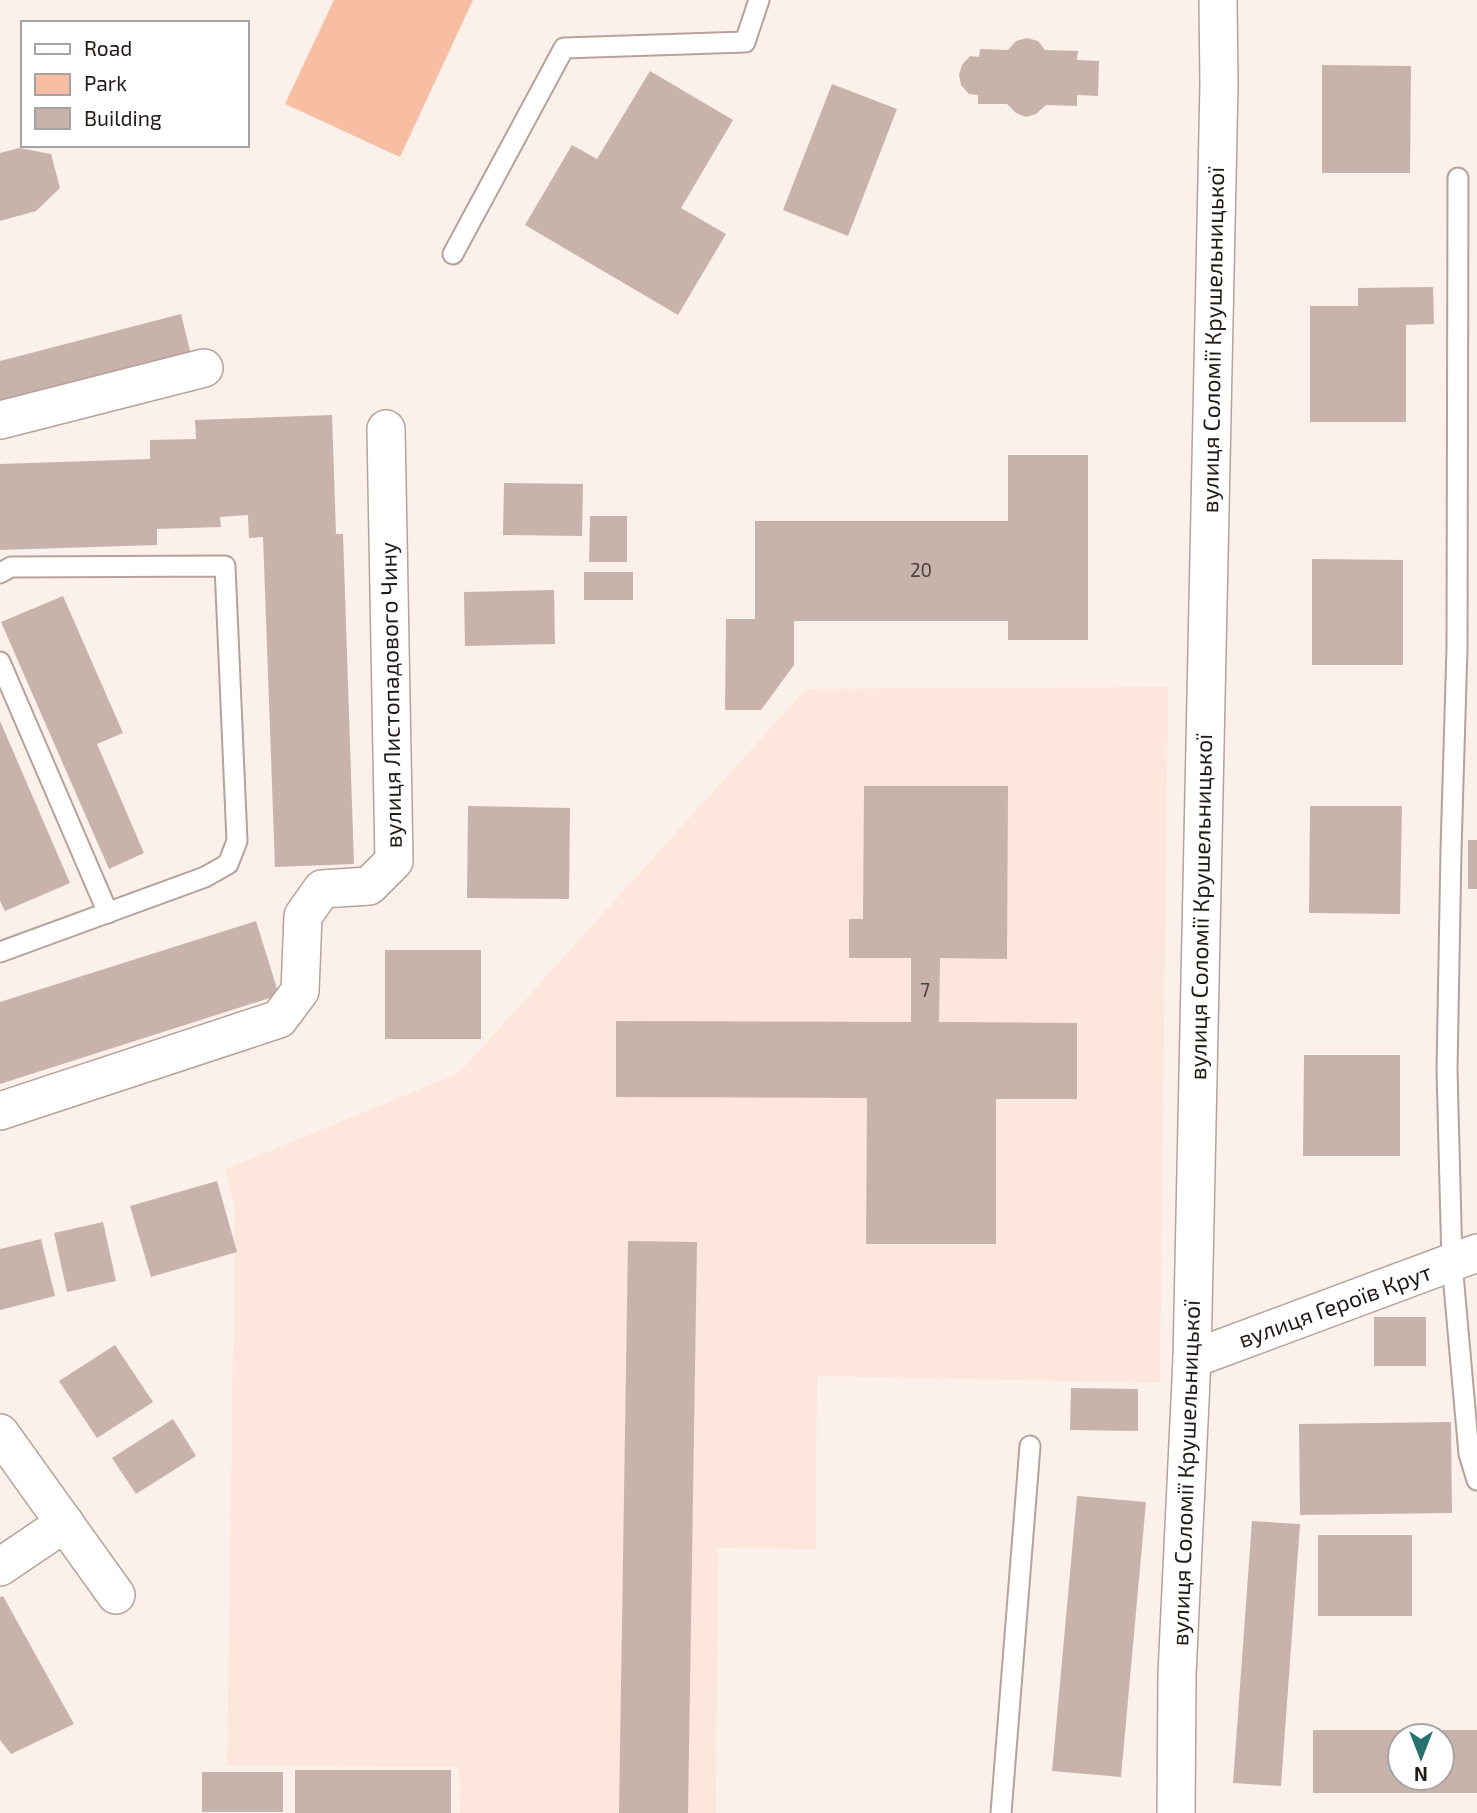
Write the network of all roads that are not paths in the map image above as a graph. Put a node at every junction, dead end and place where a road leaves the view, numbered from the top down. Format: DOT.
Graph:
graph roads {
  1 [pos="759,0"];
  2 [pos="1218,0"];
  3 [pos="1458,178"];
  4 [pos="453,254"];
  5 [pos="204,368"];
  6 [pos="0,420"];
  7 [pos="386,429"];
  8 [pos="0,573"];
  9 [pos="0,662"];
  10 [pos="108,913"];
  11 [pos="1,949"];
  12 [pos="0,1111"];
  13 [pos="1465,1258"];
  14 [pos="1192,1359"];
  15 [pos="0,1433"];
  16 [pos="1030,1446"];
  17 [pos="1477,1480"];
  18 [pos="65,1523"];
  19 [pos="0,1567"];
  20 [pos="116,1595"];
  21 [pos="1001,1813"];
  22 [pos="1176,1813"];
  1 -- 4 [label="lane"];
  2 -- 14 [label="street, вулиця Соломії Крушельницької"];
  3 -- 13 [label="lane"];
  5 -- 6 [label="street"];
  7 -- 12 [label="street, вулиця Листопадового Чину"];
  8 -- 10 [label="lane"];
  9 -- 10 [label="lane"];
  10 -- 11 [label="lane"];
  13 -- 14 [label="street, вулиця Героїв Крут"];
  13 -- 17 [label="lane"];
  14 -- 22 [label="street, вулиця Соломії Крушельницької"];
  15 -- 18 [label="street"];
  16 -- 21 [label="lane"];
  18 -- 19 [label="street"];
  18 -- 20 [label="street"];
}
